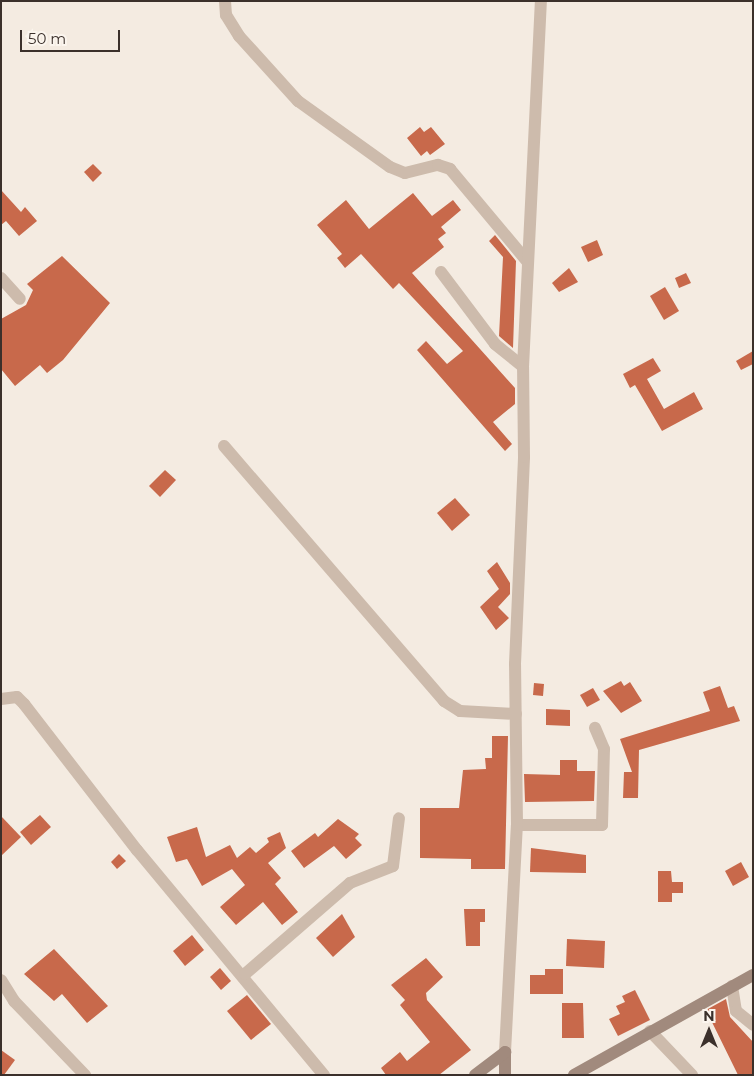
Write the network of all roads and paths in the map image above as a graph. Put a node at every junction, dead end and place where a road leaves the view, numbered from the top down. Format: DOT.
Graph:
graph roads {
  1 [pos="225,1"];
  2 [pos="541,1"];
  3 [pos="527,261"];
  4 [pos="441,272"];
  5 [pos="1,278"];
  6 [pos="20,298"];
  7 [pos="523,367"];
  8 [pos="224,446"];
  9 [pos="1,699"];
  10 [pos="516,714"];
  11 [pos="595,728"];
  12 [pos="399,818"];
  13 [pos="517,825"];
  14 [pos="245,974"];
  15 [pos="753,975"];
  16 [pos="1,980"];
  17 [pos="732,986"];
  18 [pos="753,1025"];
  19 [pos="650,1031"];
  20 [pos="505,1052"];
  21 [pos="85,1075"];
  22 [pos="324,1075"];
  23 [pos="475,1075"];
  24 [pos="505,1075"];
  25 [pos="574,1075"];
  26 [pos="692,1075"];
  1 -- 3 [label="street"];
  2 -- 3 [label="street"];
  3 -- 7 [label="street"];
  4 -- 7 [label="street"];
  5 -- 6 [label="street"];
  7 -- 10 [label="street"];
  8 -- 10 [label="street"];
  9 -- 14 [label="street"];
  10 -- 13 [label="street"];
  11 -- 13 [label="street"];
  12 -- 14 [label="street"];
  13 -- 20 [label="street"];
  14 -- 22 [label="street"];
  15 -- 17 [label="street"];
  16 -- 21 [label="street"];
  17 -- 18 [label="street"];
  17 -- 19 [label="street"];
  19 -- 25 [label="street"];
  19 -- 26 [label="street"];
  20 -- 23 [label="street"];
  20 -- 24 [label="street"];
}
